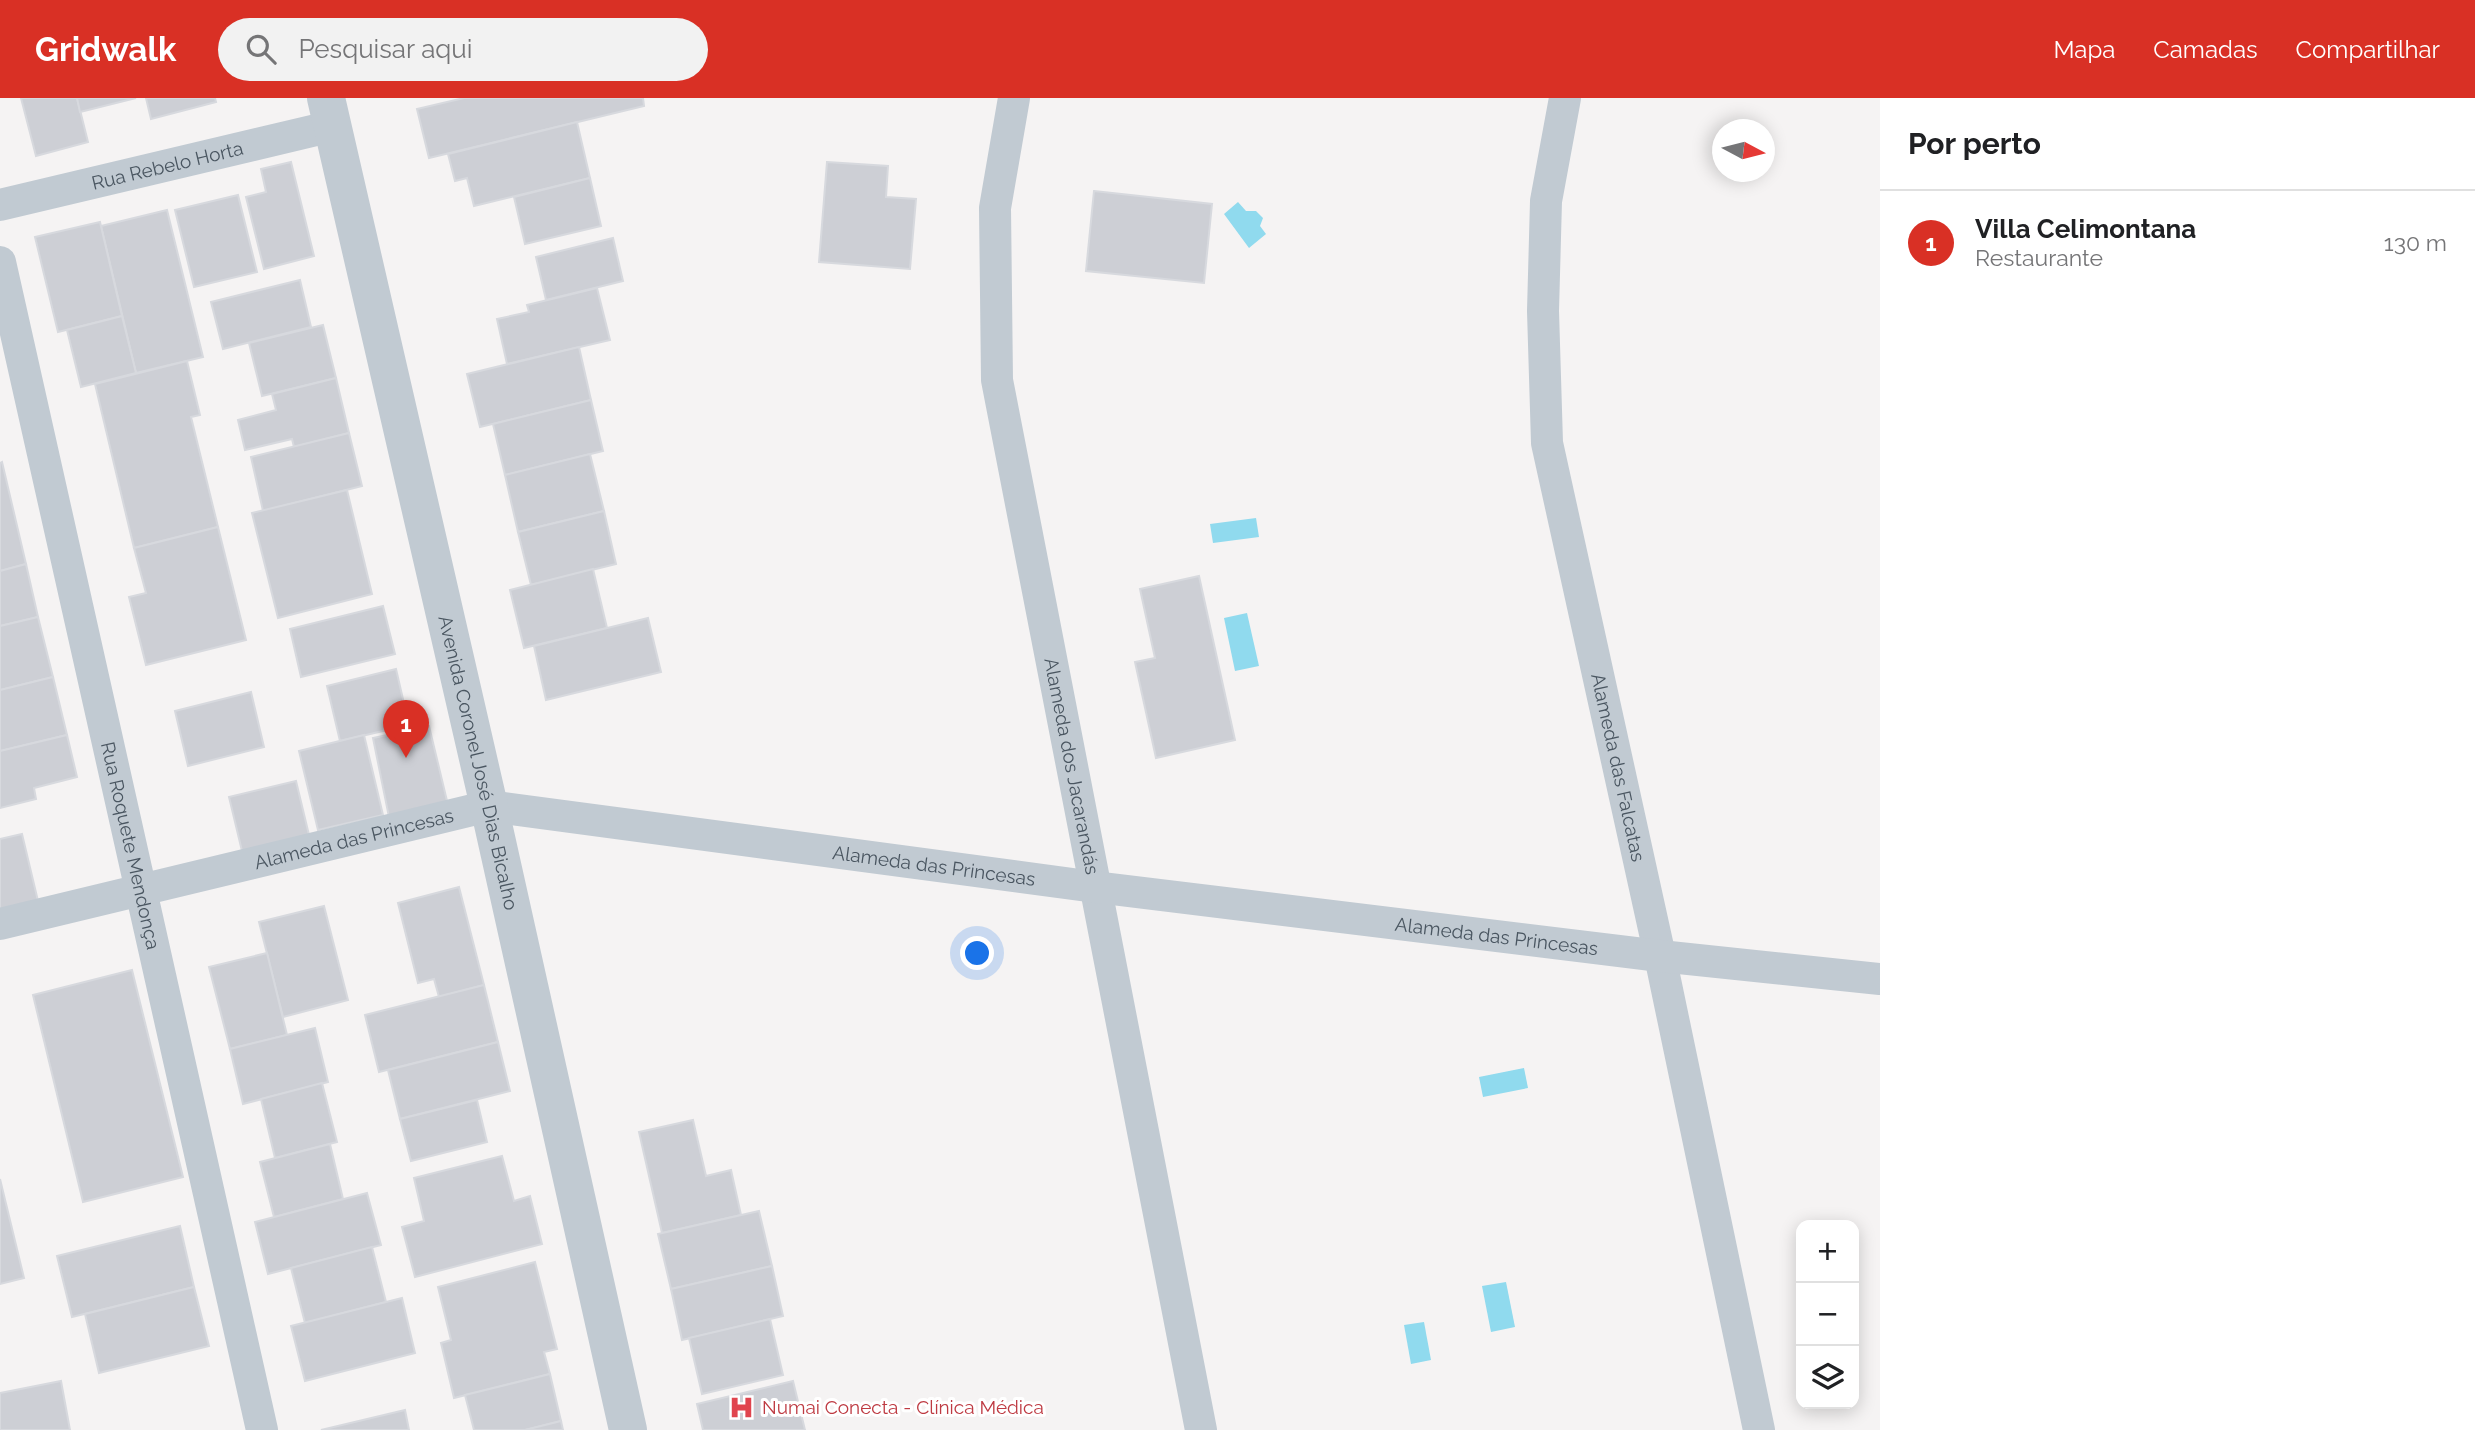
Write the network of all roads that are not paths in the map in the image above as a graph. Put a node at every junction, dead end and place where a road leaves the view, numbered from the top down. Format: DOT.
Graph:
graph roads {
  1 [pos="1014,98"];
  2 [pos="1564,98"];
  3 [pos="329,112"];
  4 [pos="0,205"];
  5 [pos="0,262"];
  6 [pos="489,806"];
  7 [pos="1096,887"];
  8 [pos="140,890"];
  9 [pos="0,924"];
  10 [pos="1660,956"];
  11 [pos="1880,979"];
  12 [pos="262,1430"];
  13 [pos="628,1430"];
  14 [pos="1201,1430"];
  15 [pos="1759,1430"];
  1 -- 7 [label="street, Alameda dos Jacarandás"];
  2 -- 10 [label="street, Alameda das Falcatas"];
  3 -- 4 [label="street, Rua Rebelo Horta"];
  3 -- 6 [label="street, Avenida Coronel José Dias Bicalho"];
  5 -- 8 [label="street, Rua Roquete Mendonça"];
  6 -- 7 [label="street, Alameda das Princesas"];
  6 -- 8 [label="street, Alameda das Princesas"];
  6 -- 13 [label="street, Avenida Coronel José Dias Bicalho"];
  7 -- 10 [label="street, Alameda das Princesas"];
  7 -- 14 [label="street, Alameda dos Jacarandás"];
  8 -- 9 [label="street, Alameda das Princesas"];
  8 -- 12 [label="street, Rua Roquete Mendonça"];
  10 -- 11 [label="street, Alameda das Princesas"];
  10 -- 15 [label="street, Alameda das Falcatas"];
}
